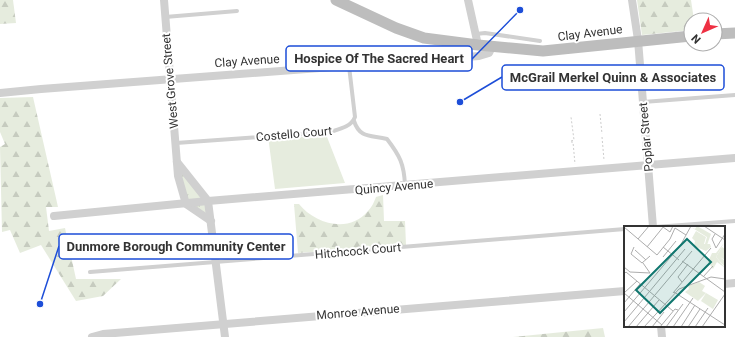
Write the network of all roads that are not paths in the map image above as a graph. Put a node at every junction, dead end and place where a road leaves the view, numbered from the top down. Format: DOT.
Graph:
graph roads {
  1 [pos="164,0"];
  2 [pos="336,0"];
  3 [pos="468,0"];
  4 [pos="632,0"];
  5 [pos="237,11"];
  6 [pos="165,16"];
  7 [pos="735,33"];
  8 [pos="723,34"];
  9 [pos="683,37"];
  10 [pos="477,40"];
  11 [pos="638,40"];
  12 [pos="540,41"];
  13 [pos="492,47"];
  14 [pos="349,66"];
  15 [pos="170,80"];
  16 [pos="0,93"];
  17 [pos="735,95"];
  18 [pos="643,102"];
  19 [pos="354,120"];
  20 [pos="175,143"];
  21 [pos="735,158"];
  22 [pos="177,161"];
  23 [pos="648,165"];
  24 [pos="405,186"];
  25 [pos="208,201"];
  26 [pos="186,204"];
  27 [pos="54,216"];
  28 [pos="211,221"];
  29 [pos="735,221"];
  30 [pos="654,226"];
  31 [pos="668,226"];
  32 [pos="624,229"];
  33 [pos="217,262"];
  34 [pos="90,272"];
  35 [pos="735,283"];
  36 [pos="725,284"];
  37 [pos="624,291"];
  38 [pos="224,322"];
  39 [pos="661,327"];
  40 [pos="92,337"];
  41 [pos="225,337"];
  42 [pos="662,337"];
  1 -- 6 [label="street, West Grove Street"];
  2 -- 10 [label="main road, Clay Avenue"];
  3 -- 10 [label="street"];
  4 -- 11 [label="street, Poplar Street"];
  5 -- 6 [label="lane"];
  6 -- 15 [label="street, West Grove Street"];
  7 -- 8 [label="main road"];
  9 -- 11 [label="main road, Clay Avenue"];
  10 -- 12 [label="lane"];
  10 -- 13 [label="main road, Clay Avenue"];
  11 -- 13 [label="main road, Clay Avenue"];
  11 -- 18 [label="street, Poplar Street"];
  13 -- 14 [label="street, Clay Avenue"];
  14 -- 15 [label="street, Clay Avenue"];
  14 -- 19 [label="lane"];
  15 -- 16 [label="street, Clay Avenue"];
  15 -- 20 [label="street, West Grove Street"];
  17 -- 18 [label="lane"];
  18 -- 23 [label="street, Poplar Street"];
  19 -- 20 [label="lane, Costello Court"];
  19 -- 24 [label="lane"];
  20 -- 22 [label="street, West Grove Street"];
  21 -- 23 [label="street, Quincy Avenue"];
  22 -- 25 [label="street"];
  22 -- 26 [label="street, West Grove Street"];
  23 -- 24 [label="street, Quincy Avenue"];
  23 -- 30 [label="street, Poplar Street"];
  24 -- 25 [label="street, Quincy Avenue"];
  25 -- 26 [label="street, Quincy Avenue"];
  25 -- 28 [label="street"];
  26 -- 27 [label="street, Quincy Avenue"];
  26 -- 28 [label="street"];
  28 -- 33 [label="street"];
  29 -- 31 [label="lane"];
  32 -- 33 [label="lane, Hitchcock Court"];
  33 -- 34 [label="lane, Hitchcock Court"];
  33 -- 38 [label="street"];
  35 -- 36 [label="street"];
  37 -- 38 [label="street, Monroe Avenue"];
  38 -- 40 [label="street, Monroe Avenue"];
  38 -- 41 [label="street"];
  39 -- 42 [label="street"];
}
